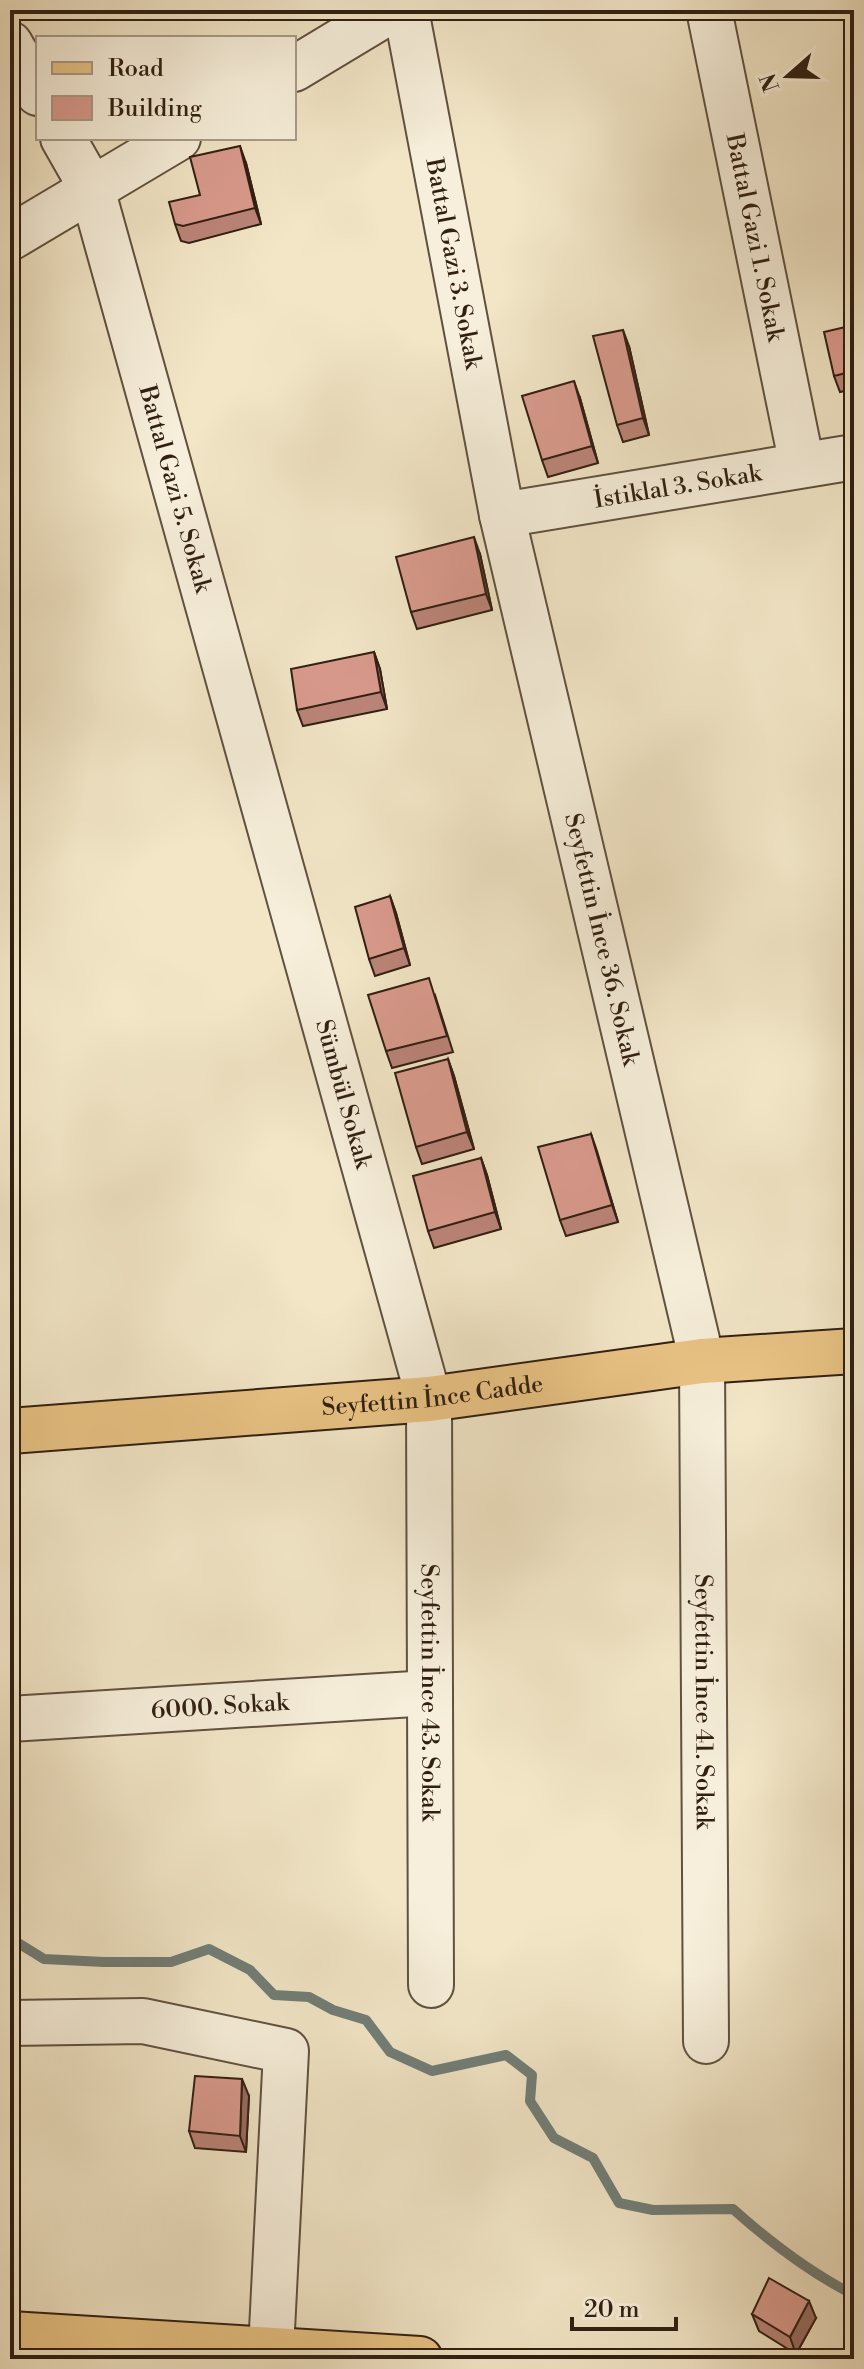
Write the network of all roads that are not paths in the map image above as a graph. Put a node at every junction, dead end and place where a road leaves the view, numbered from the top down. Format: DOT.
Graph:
graph roads {
  1 [pos="392,10"];
  2 [pos="406,10"];
  3 [pos="709,10"];
  4 [pos="10,44"];
  5 [pos="296,68"];
  6 [pos="36,90"];
  7 [pos="64,140"];
  8 [pos="175,140"];
  9 [pos="92,189"];
  10 [pos="10,238"];
  11 [pos="854,457"];
  12 [pos="802,465"];
  13 [pos="502,515"];
  14 [pos="259,790"];
  15 [pos="854,1351"];
  16 [pos="702,1361"];
  17 [pos="429,1399"];
  18 [pos="10,1431"];
  19 [pos="430,1693"];
  20 [pos="10,1719"];
  21 [pos="431,1985"];
  22 [pos="10,2023"];
  23 [pos="706,2041"];
  24 [pos="10,2334"];
  25 [pos="271,2350"];
  26 [pos="420,2359"];
  1 -- 5 [label="street"];
  2 -- 13 [label="street, Battal Gazi 3. Sokak"];
  3 -- 12 [label="street, Battal Gazi 1. Sokak"];
  4 -- 6 [label="street"];
  7 -- 9 [label="street, Battal Gazi 5. Sokak"];
  8 -- 9 [label="street"];
  9 -- 10 [label="street"];
  9 -- 14 [label="street, Battal Gazi 5. Sokak"];
  11 -- 12 [label="street, İstiklal 3. Sokak"];
  12 -- 13 [label="street, İstiklal 3. Sokak"];
  13 -- 16 [label="street, Seyfettin İnce 36. Sokak"];
  14 -- 17 [label="street, Sümbül Sokak"];
  15 -- 16 [label="main road, Seyfettin İnce Cadde"];
  16 -- 17 [label="main road, Seyfettin İnce Cadde"];
  16 -- 23 [label="street, Seyfettin İnce 41. Sokak"];
  17 -- 18 [label="main road, Seyfettin İnce Cadde"];
  17 -- 19 [label="street, Seyfettin İnce 43. Sokak"];
  19 -- 20 [label="street, 6000. Sokak"];
  19 -- 21 [label="street, Seyfettin İnce 43. Sokak"];
  22 -- 25 [label="street"];
  24 -- 25 [label="main road"];
  25 -- 26 [label="main road"];
}
